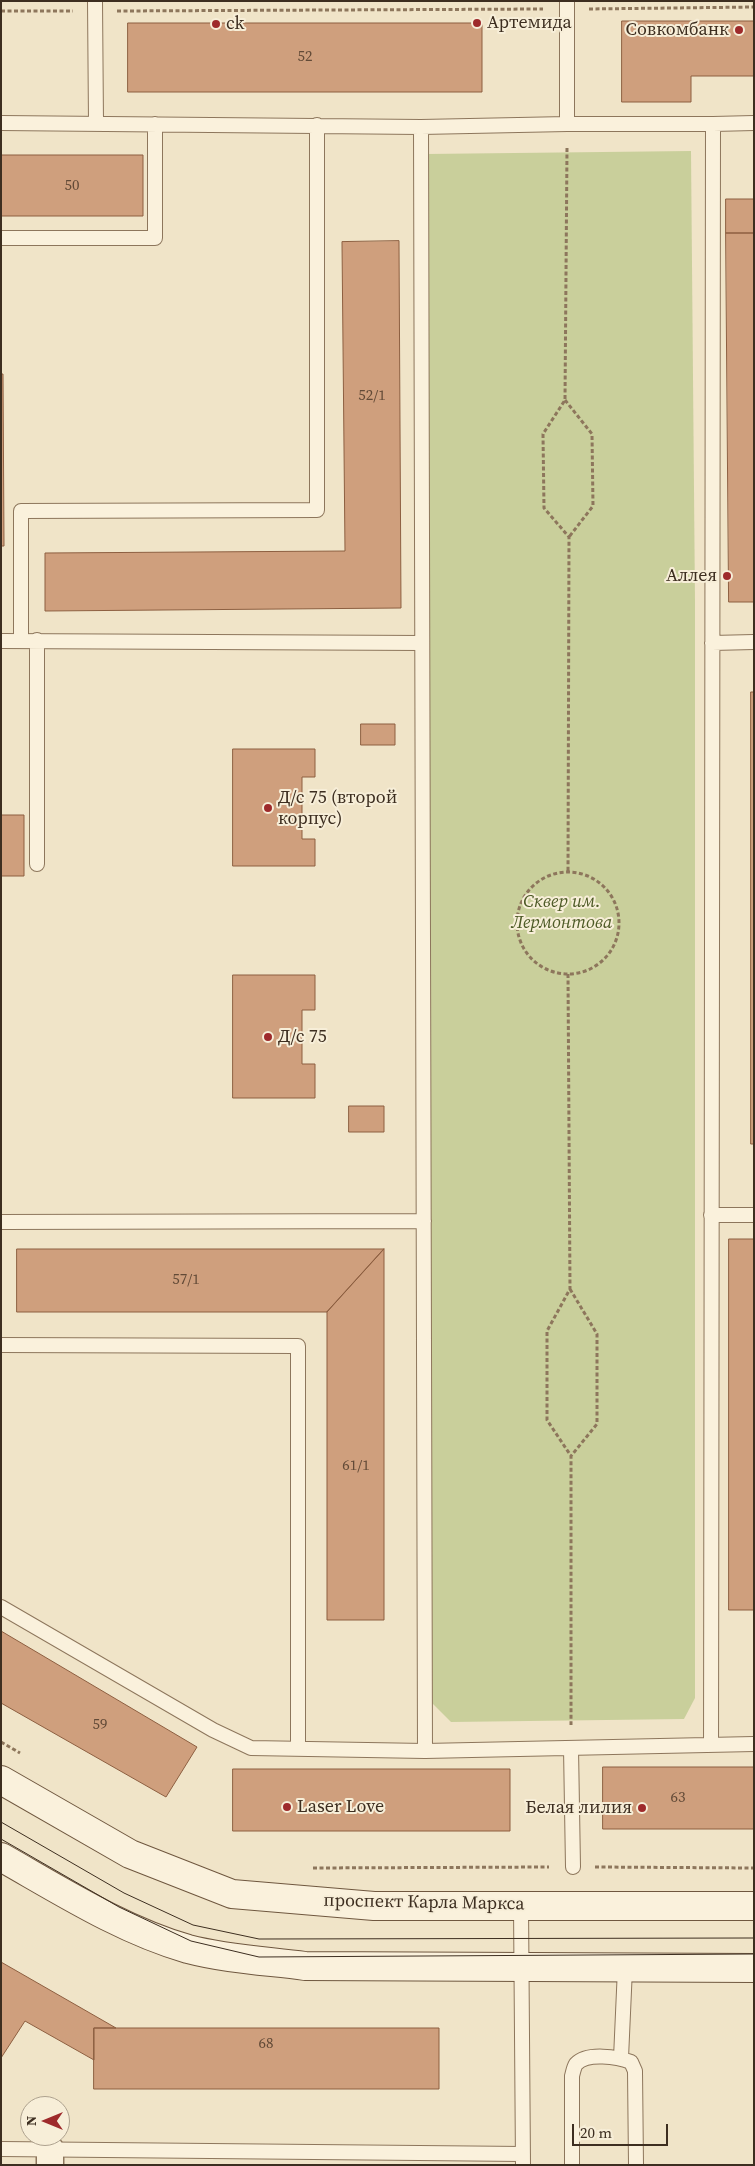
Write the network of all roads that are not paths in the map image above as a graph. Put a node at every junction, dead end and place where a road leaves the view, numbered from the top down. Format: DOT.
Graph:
graph roads {
  1 [pos="567,5"];
  2 [pos="95,6"];
  3 [pos="1,123"];
  4 [pos="96,123"];
  5 [pos="754,123"];
  6 [pos="156,124"];
  7 [pos="567,124"];
  8 [pos="713,124"];
  9 [pos="317,125"];
  10 [pos="421,127"];
  11 [pos="1,238"];
  12 [pos="37,640"];
  13 [pos="1,641"];
  14 [pos="21,641"];
  15 [pos="712,642"];
  16 [pos="754,642"];
  17 [pos="422,643"];
  18 [pos="37,864"];
  19 [pos="711,1215"];
  20 [pos="754,1215"];
  21 [pos="424,1221"];
  22 [pos="1,1222"];
  23 [pos="1,1345"];
  24 [pos="1,1607"];
  25 [pos="710,1744"];
  26 [pos="754,1744"];
  27 [pos="298,1748"];
  28 [pos="571,1748"];
  29 [pos="425,1751"];
  30 [pos="1,1780"];
  31 [pos="1,1857"];
  32 [pos="573,1867"];
  33 [pos="521,1906"];
  34 [pos="754,1906"];
  35 [pos="520,1968"];
  36 [pos="624,1968"];
  37 [pos="754,1968"];
  38 [pos="621,2058"];
  39 [pos="1,2149"];
  40 [pos="50,2157"];
  41 [pos="523,2159"];
  42 [pos="572,2165"];
  43 [pos="636,2165"];
  1 -- 7 [label="lane"];
  2 -- 4 [label="lane"];
  3 -- 4 [label="lane"];
  4 -- 6 [label="lane"];
  5 -- 8 [label="lane"];
  6 -- 9 [label="lane"];
  6 -- 11 [label="lane"];
  7 -- 8 [label="lane"];
  7 -- 10 [label="lane"];
  8 -- 15 [label="lane"];
  9 -- 10 [label="lane"];
  9 -- 14 [label="lane"];
  10 -- 17 [label="lane"];
  12 -- 14 [label="lane"];
  12 -- 17 [label="lane"];
  12 -- 18 [label="lane"];
  13 -- 14 [label="lane"];
  15 -- 16 [label="lane"];
  15 -- 19 [label="lane"];
  17 -- 21 [label="lane"];
  19 -- 20 [label="lane"];
  19 -- 25 [label="lane"];
  21 -- 22 [label="lane"];
  21 -- 29 [label="lane"];
  23 -- 27 [label="lane"];
  24 -- 27 [label="lane"];
  25 -- 26 [label="lane"];
  25 -- 28 [label="lane"];
  27 -- 29 [label="lane"];
  28 -- 29 [label="lane"];
  28 -- 32 [label="lane"];
  30 -- 33 [label="main road, проспект Карла Маркса"];
  31 -- 35 [label="main road"];
  33 -- 34 [label="main road, проспект Карла Маркса"];
  33 -- 35 [label="lane"];
  35 -- 36 [label="main road"];
  35 -- 41 [label="lane"];
  36 -- 37 [label="main road"];
  36 -- 38 [label="lane"];
  38 -- 42 [label="lane"];
  38 -- 43 [label="lane"];
  39 -- 40 [label="lane"];
  40 -- 41 [label="lane"];
}
